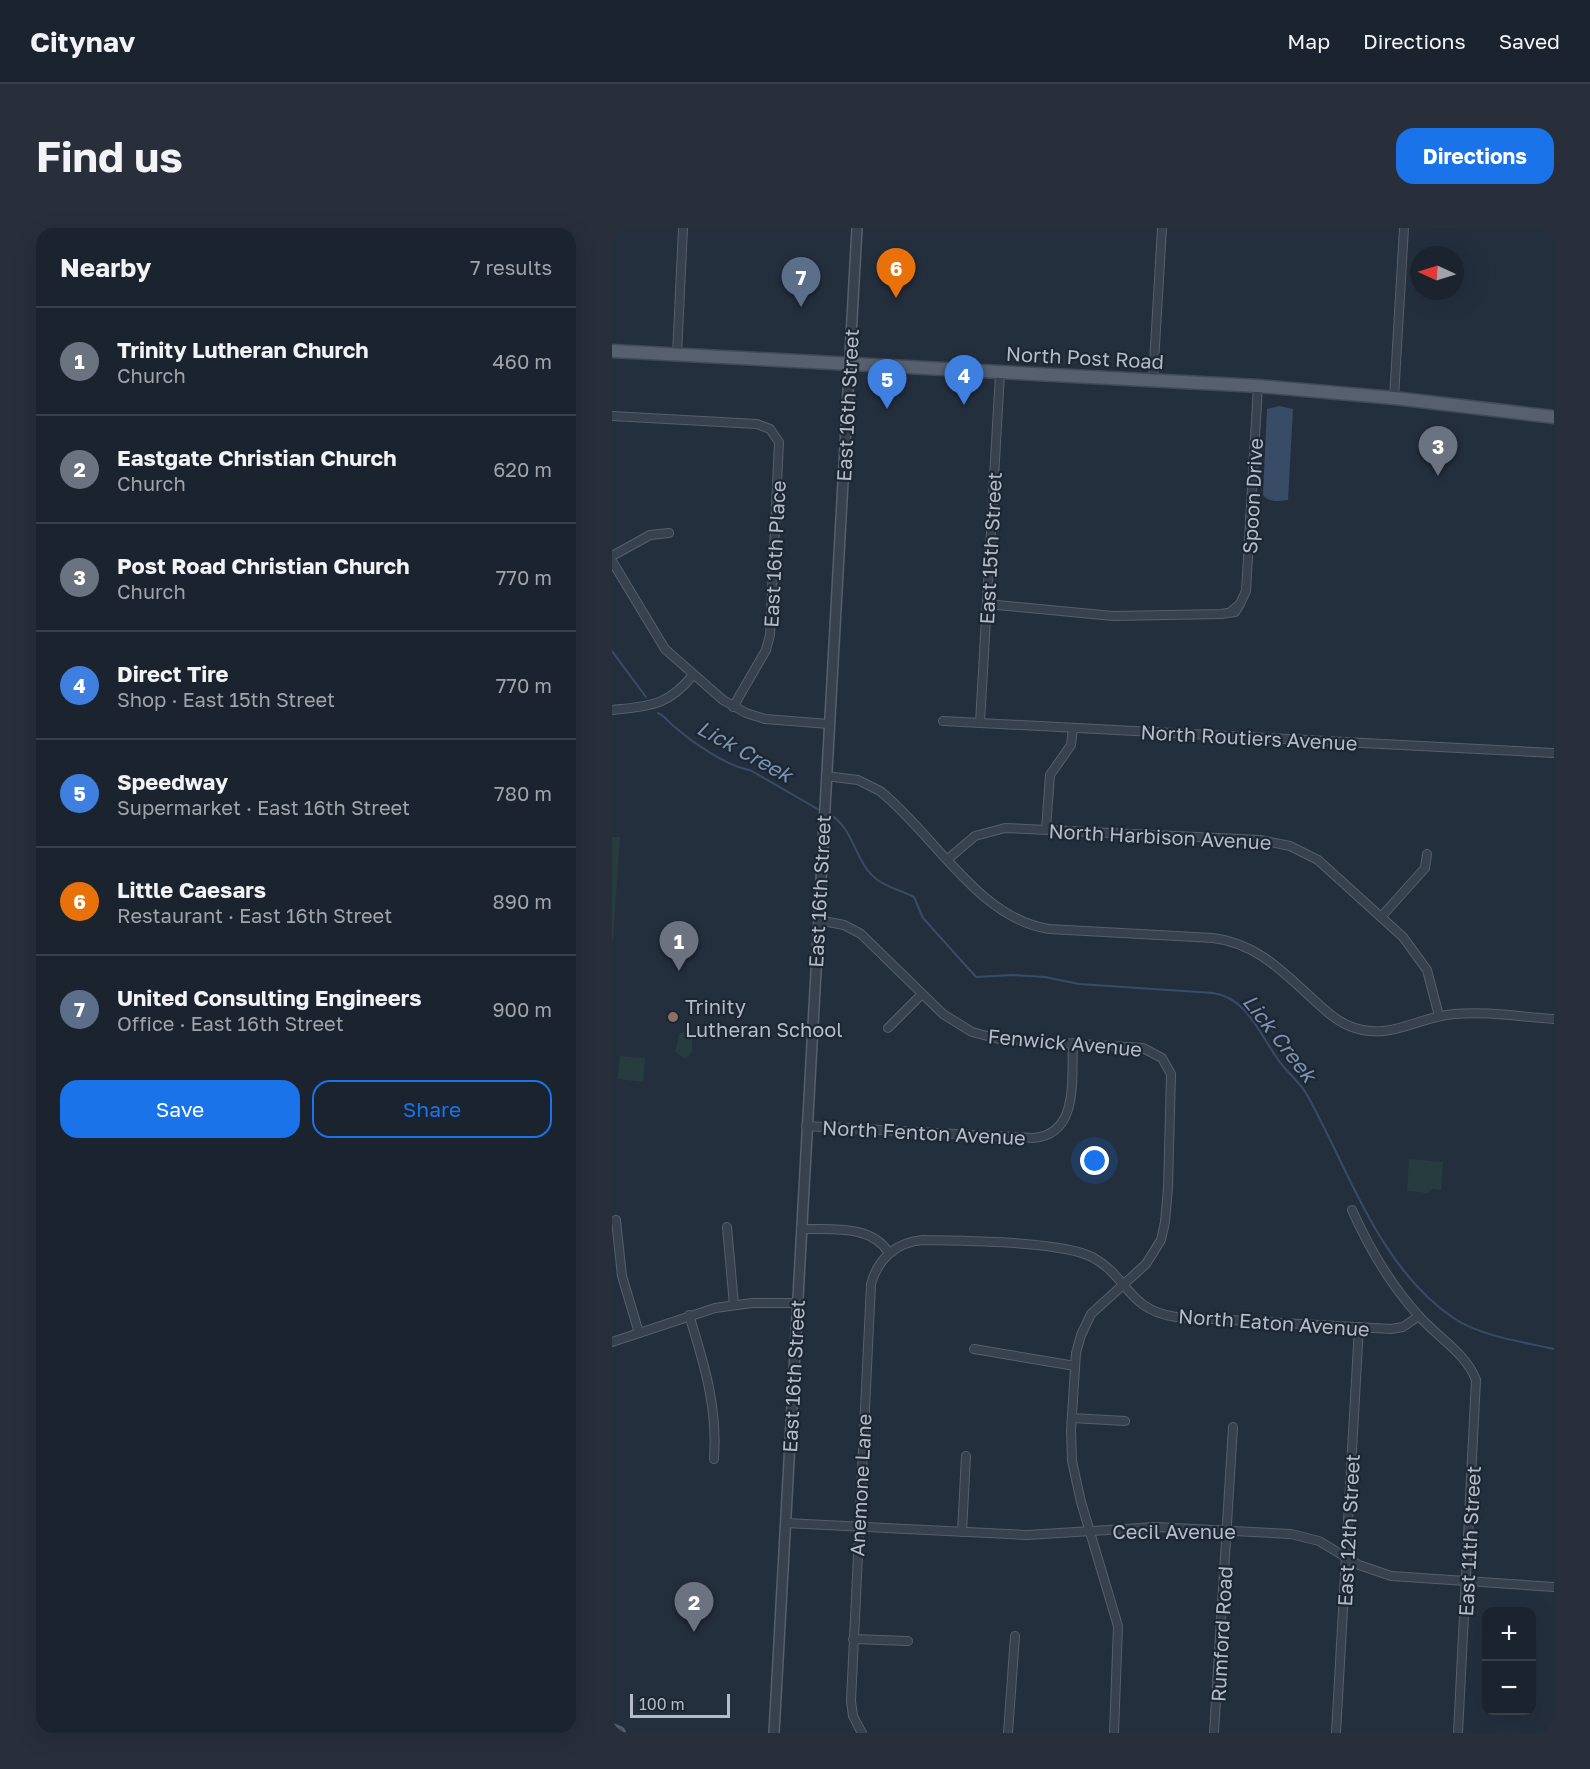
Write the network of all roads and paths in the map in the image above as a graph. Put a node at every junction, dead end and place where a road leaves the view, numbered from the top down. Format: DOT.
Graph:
graph roads {
  1 [pos="683,228"];
  2 [pos="857,228"];
  3 [pos="1162,228"];
  4 [pos="1404,228"];
  5 [pos="612,351"];
  6 [pos="677,354"];
  7 [pos="849,364"];
  8 [pos="1000,373"];
  9 [pos="1153,380"];
  10 [pos="1258,386"];
  11 [pos="1394,398"];
  12 [pos="612,416"];
  13 [pos="1554,417"];
  14 [pos="669,533"];
  15 [pos="612,558"];
  16 [pos="987,604"];
  17 [pos="693,675"];
  18 [pos="734,706"];
  19 [pos="612,710"];
  20 [pos="943,721"];
  21 [pos="980,723"];
  22 [pos="829,724"];
  23 [pos="1072,728"];
  24 [pos="1554,753"];
  25 [pos="826,776"];
  26 [pos="1046,829"];
  27 [pos="1427,854"];
  28 [pos="948,859"];
  29 [pos="1381,917"];
  30 [pos="818,920"];
  31 [pos="922,994"];
  32 [pos="1439,1016"];
  33 [pos="1554,1019"];
  34 [pos="888,1028"];
  35 [pos="1073,1043"];
  36 [pos="806,1126"];
  37 [pos="1352,1210"];
  38 [pos="616,1220"];
  39 [pos="727,1227"];
  40 [pos="801,1228"];
  41 [pos="889,1253"];
  42 [pos="1122,1285"];
  43 [pos="797,1304"];
  44 [pos="734,1305"];
  45 [pos="689,1315"];
  46 [pos="1419,1316"];
  47 [pos="1359,1328"];
  48 [pos="639,1334"];
  49 [pos="612,1342"];
  50 [pos="974,1349"];
  51 [pos="1075,1366"];
  52 [pos="1072,1418"];
  53 [pos="1125,1421"];
  54 [pos="1233,1427"];
  55 [pos="966,1456"];
  56 [pos="714,1459"];
  57 [pos="785,1523"];
  58 [pos="858,1527"];
  59 [pos="1227,1530"];
  60 [pos="1091,1531"];
  61 [pos="962,1532"];
  62 [pos="1346,1557"];
  63 [pos="1467,1581"];
  64 [pos="1554,1587"];
  65 [pos="1014,1636"];
  66 [pos="853,1639"];
  67 [pos="908,1641"];
  68 [pos="612,1730"];
  69 [pos="619,1733"];
  70 [pos="774,1733"];
  71 [pos="862,1733"];
  72 [pos="1008,1733"];
  73 [pos="1114,1733"];
  74 [pos="1214,1733"];
  75 [pos="1336,1733"];
  76 [pos="1458,1733"];
  1 -- 6 [label="street"];
  2 -- 7 [label="street, East 16th Street"];
  3 -- 9 [label="street"];
  4 -- 11 [label="street"];
  5 -- 6 [label="main road, North Post Road"];
  6 -- 7 [label="main road, North Post Road"];
  7 -- 8 [label="main road, North Post Road"];
  7 -- 22 [label="street, East 16th Street"];
  8 -- 9 [label="main road, North Post Road"];
  8 -- 16 [label="street, East 15th Street"];
  9 -- 10 [label="main road, North Post Road"];
  10 -- 11 [label="main road, North Post Road"];
  10 -- 16 [label="street, Spoon Drive"];
  11 -- 13 [label="main road, North Post Road"];
  12 -- 18 [label="street, East 16th Place"];
  14 -- 15 [label="street"];
  15 -- 17 [label="street"];
  16 -- 21 [label="street, East 15th Street"];
  17 -- 18 [label="street"];
  17 -- 19 [label="street"];
  18 -- 22 [label="street"];
  20 -- 21 [label="street, North Routiers Avenue"];
  21 -- 23 [label="street, North Routiers Avenue"];
  22 -- 25 [label="street, East 16th Street"];
  23 -- 24 [label="street, North Routiers Avenue"];
  23 -- 26 [label="street"];
  25 -- 28 [label="street"];
  25 -- 30 [label="street, East 16th Street"];
  26 -- 28 [label="street, North Harbison Avenue"];
  26 -- 29 [label="street, North Harbison Avenue"];
  27 -- 29 [label="street"];
  28 -- 32 [label="street"];
  29 -- 32 [label="street, North Harbison Avenue"];
  30 -- 31 [label="street, Fenwick Avenue"];
  30 -- 36 [label="street, East 16th Street"];
  31 -- 34 [label="street"];
  31 -- 35 [label="street, Fenwick Avenue"];
  32 -- 33 [label="street"];
  35 -- 36 [label="street, North Fenton Avenue"];
  35 -- 42 [label="street, Fenwick Avenue"];
  36 -- 40 [label="street, East 16th Street"];
  37 -- 46 [label="street, East 11th Street"];
  38 -- 48 [label="street"];
  39 -- 44 [label="street"];
  40 -- 41 [label="street"];
  40 -- 43 [label="street, East 16th Street"];
  41 -- 42 [label="street, North Eaton Avenue"];
  41 -- 58 [label="street, Anemone Lane"];
  42 -- 47 [label="street, North Eaton Avenue"];
  42 -- 51 [label="street"];
  43 -- 44 [label="street"];
  43 -- 57 [label="street, East 16th Street"];
  44 -- 45 [label="street"];
  45 -- 48 [label="street"];
  45 -- 56 [label="street"];
  46 -- 47 [label="street, North Eaton Avenue"];
  46 -- 63 [label="street, East 11th Street"];
  47 -- 62 [label="street, East 12th Street"];
  48 -- 49 [label="street"];
  50 -- 51 [label="street"];
  51 -- 52 [label="street"];
  52 -- 53 [label="street"];
  52 -- 60 [label="street"];
  54 -- 59 [label="street, Rumford Road"];
  55 -- 61 [label="street"];
  57 -- 58 [label="street, Cecil Avenue"];
  57 -- 70 [label="street, East 16th Street"];
  58 -- 61 [label="street, Cecil Avenue"];
  58 -- 66 [label="street, Anemone Lane"];
  59 -- 60 [label="street, Cecil Avenue"];
  59 -- 62 [label="street, Cecil Avenue"];
  59 -- 74 [label="street, Rumford Road"];
  60 -- 61 [label="street, Cecil Avenue"];
  60 -- 73 [label="street"];
  62 -- 63 [label="street, Cecil Avenue"];
  62 -- 75 [label="street, East 12th Street"];
  63 -- 64 [label="street, Cecil Avenue"];
  63 -- 76 [label="street, East 11th Street"];
  65 -- 72 [label="street"];
  66 -- 67 [label="street"];
  66 -- 71 [label="street, Anemone Lane"];
  68 -- 69 [label="main road"];
}
